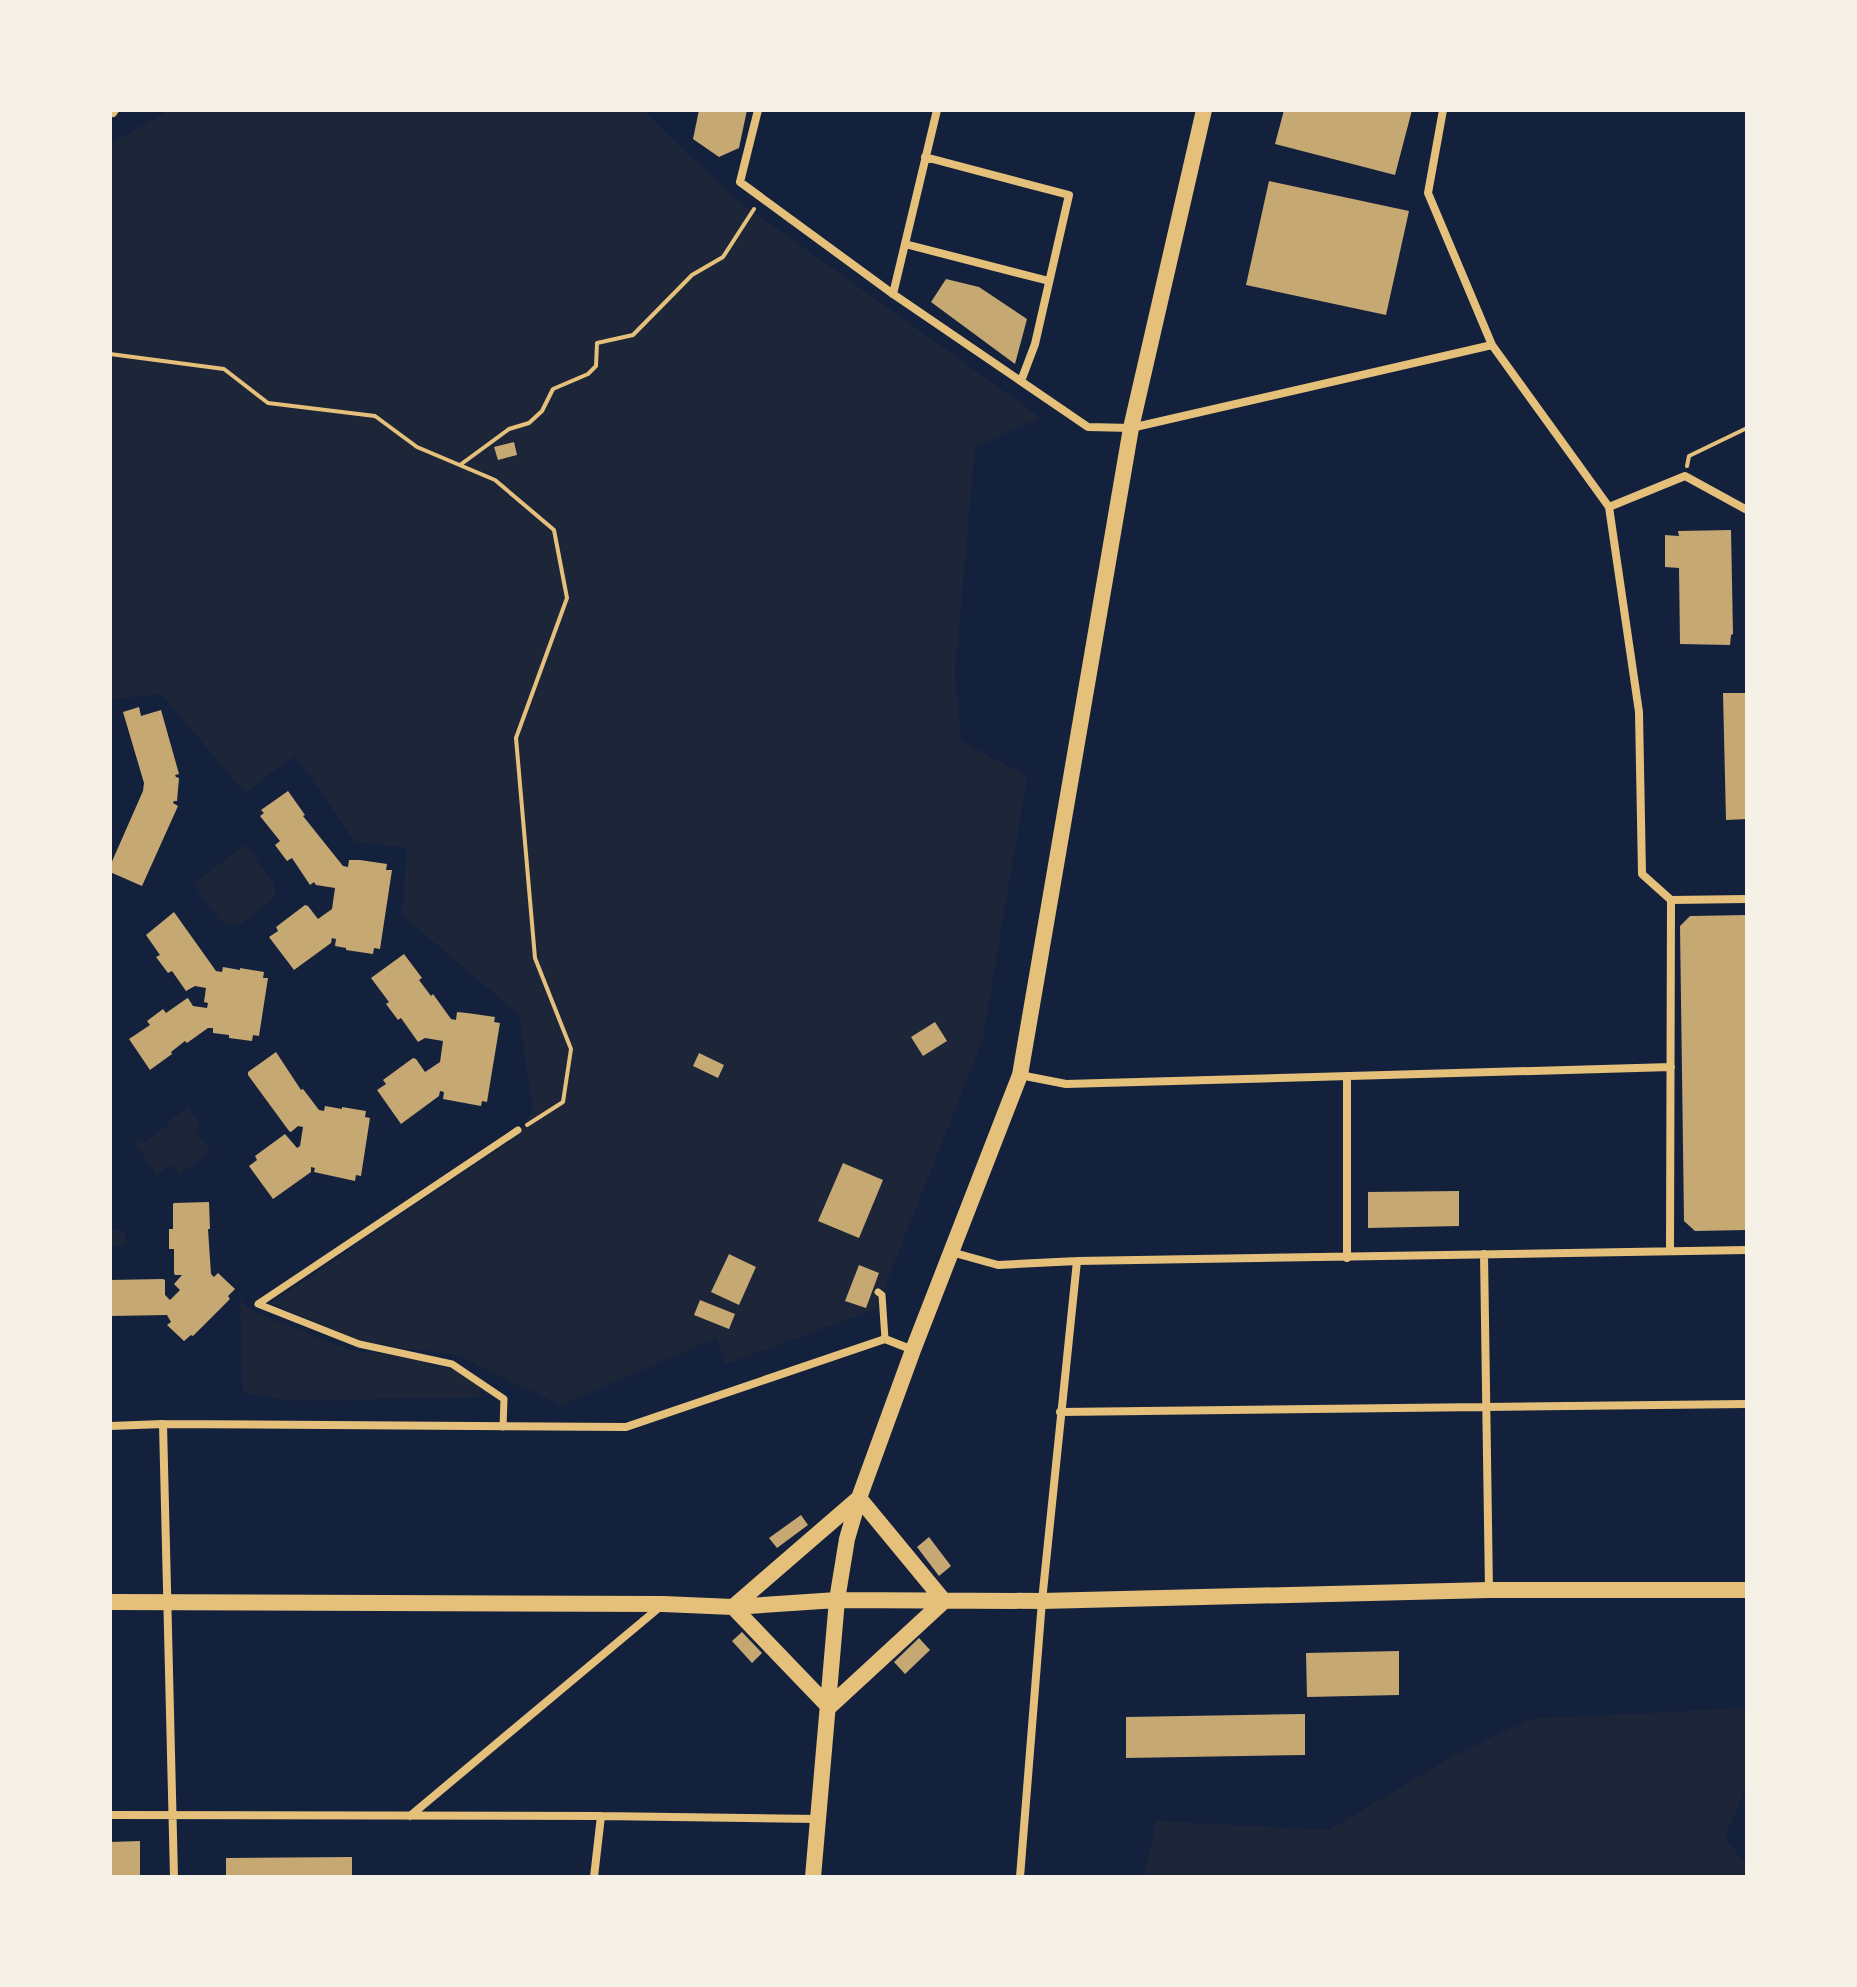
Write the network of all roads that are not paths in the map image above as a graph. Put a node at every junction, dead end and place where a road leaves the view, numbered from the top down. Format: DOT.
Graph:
graph roads {
  1 [pos="758,110"];
  2 [pos="937,110"];
  3 [pos="1204,110"];
  4 [pos="1443,110"];
  5 [pos="925,157"];
  6 [pos="905,244"];
  7 [pos="1049,281"];
  8 [pos="893,294"];
  9 [pos="1492,345"];
  10 [pos="1021,381"];
  11 [pos="1131,428"];
  12 [pos="1609,507"];
  13 [pos="1747,510"];
  14 [pos="1747,899"];
  15 [pos="1671,900"];
  16 [pos="1671,1067"];
  17 [pos="1020,1075"];
  18 [pos="1347,1076"];
  19 [pos="518,1130"];
  20 [pos="1747,1250"];
  21 [pos="1670,1251"];
  22 [pos="950,1252"];
  23 [pos="1484,1254"];
  24 [pos="1347,1258"];
  25 [pos="1077,1261"];
  26 [pos="878,1292"];
  27 [pos="885,1339"];
  28 [pos="913,1350"];
  29 [pos="1747,1404"];
  30 [pos="1486,1407"];
  31 [pos="1060,1412"];
  32 [pos="163,1424"];
  33 [pos="110,1426"];
  34 [pos="503,1427"];
  35 [pos="859,1498"];
  36 [pos="1489,1590"];
  37 [pos="1747,1590"];
  38 [pos="837,1600"];
  39 [pos="169,1601"];
  40 [pos="944,1601"];
  41 [pos="1042,1601"];
  42 [pos="110,1602"];
  43 [pos="663,1604"];
  44 [pos="733,1607"];
  45 [pos="829,1707"];
  46 [pos="110,1815"];
  47 [pos="174,1815"];
  48 [pos="410,1816"];
  49 [pos="601,1816"];
  50 [pos="819,1819"];
  51 [pos="174,1877"];
  52 [pos="594,1877"];
  53 [pos="813,1877"];
  54 [pos="1020,1877"];
  1 -- 8 [label="street"];
  2 -- 5 [label="street"];
  3 -- 11 [label="main road"];
  4 -- 9 [label="street"];
  5 -- 6 [label="street"];
  5 -- 7 [label="street"];
  6 -- 7 [label="street"];
  6 -- 8 [label="street"];
  7 -- 10 [label="street"];
  8 -- 10 [label="street"];
  9 -- 11 [label="street"];
  9 -- 12 [label="street"];
  10 -- 11 [label="street"];
  11 -- 17 [label="main road"];
  12 -- 13 [label="street"];
  12 -- 15 [label="street"];
  14 -- 15 [label="street"];
  15 -- 16 [label="street"];
  16 -- 18 [label="street"];
  16 -- 21 [label="street"];
  17 -- 18 [label="street"];
  17 -- 22 [label="main road"];
  18 -- 24 [label="street"];
  19 -- 34 [label="street"];
  20 -- 21 [label="street"];
  21 -- 23 [label="street"];
  22 -- 25 [label="street"];
  22 -- 28 [label="main road"];
  23 -- 24 [label="street"];
  23 -- 30 [label="street"];
  24 -- 25 [label="street"];
  25 -- 31 [label="street"];
  26 -- 27 [label="street"];
  27 -- 28 [label="street"];
  27 -- 34 [label="street"];
  28 -- 35 [label="main road"];
  29 -- 30 [label="street"];
  30 -- 31 [label="street"];
  30 -- 36 [label="street"];
  31 -- 41 [label="street"];
  32 -- 33 [label="street"];
  32 -- 34 [label="street"];
  32 -- 39 [label="street"];
  35 -- 38 [label="main road"];
  35 -- 40 [label="main road"];
  35 -- 44 [label="main road"];
  36 -- 37 [label="main road"];
  36 -- 41 [label="main road"];
  38 -- 40 [label="main road"];
  38 -- 44 [label="main road"];
  38 -- 45 [label="main road"];
  39 -- 42 [label="main road"];
  39 -- 43 [label="main road"];
  39 -- 47 [label="street"];
  40 -- 41 [label="main road"];
  40 -- 45 [label="main road"];
  41 -- 54 [label="street"];
  43 -- 44 [label="main road"];
  43 -- 48 [label="street"];
  44 -- 45 [label="main road"];
  45 -- 50 [label="main road"];
  46 -- 47 [label="street"];
  47 -- 48 [label="street"];
  47 -- 51 [label="street"];
  48 -- 49 [label="street"];
  49 -- 50 [label="street"];
  49 -- 52 [label="street"];
  50 -- 53 [label="main road"];
}
